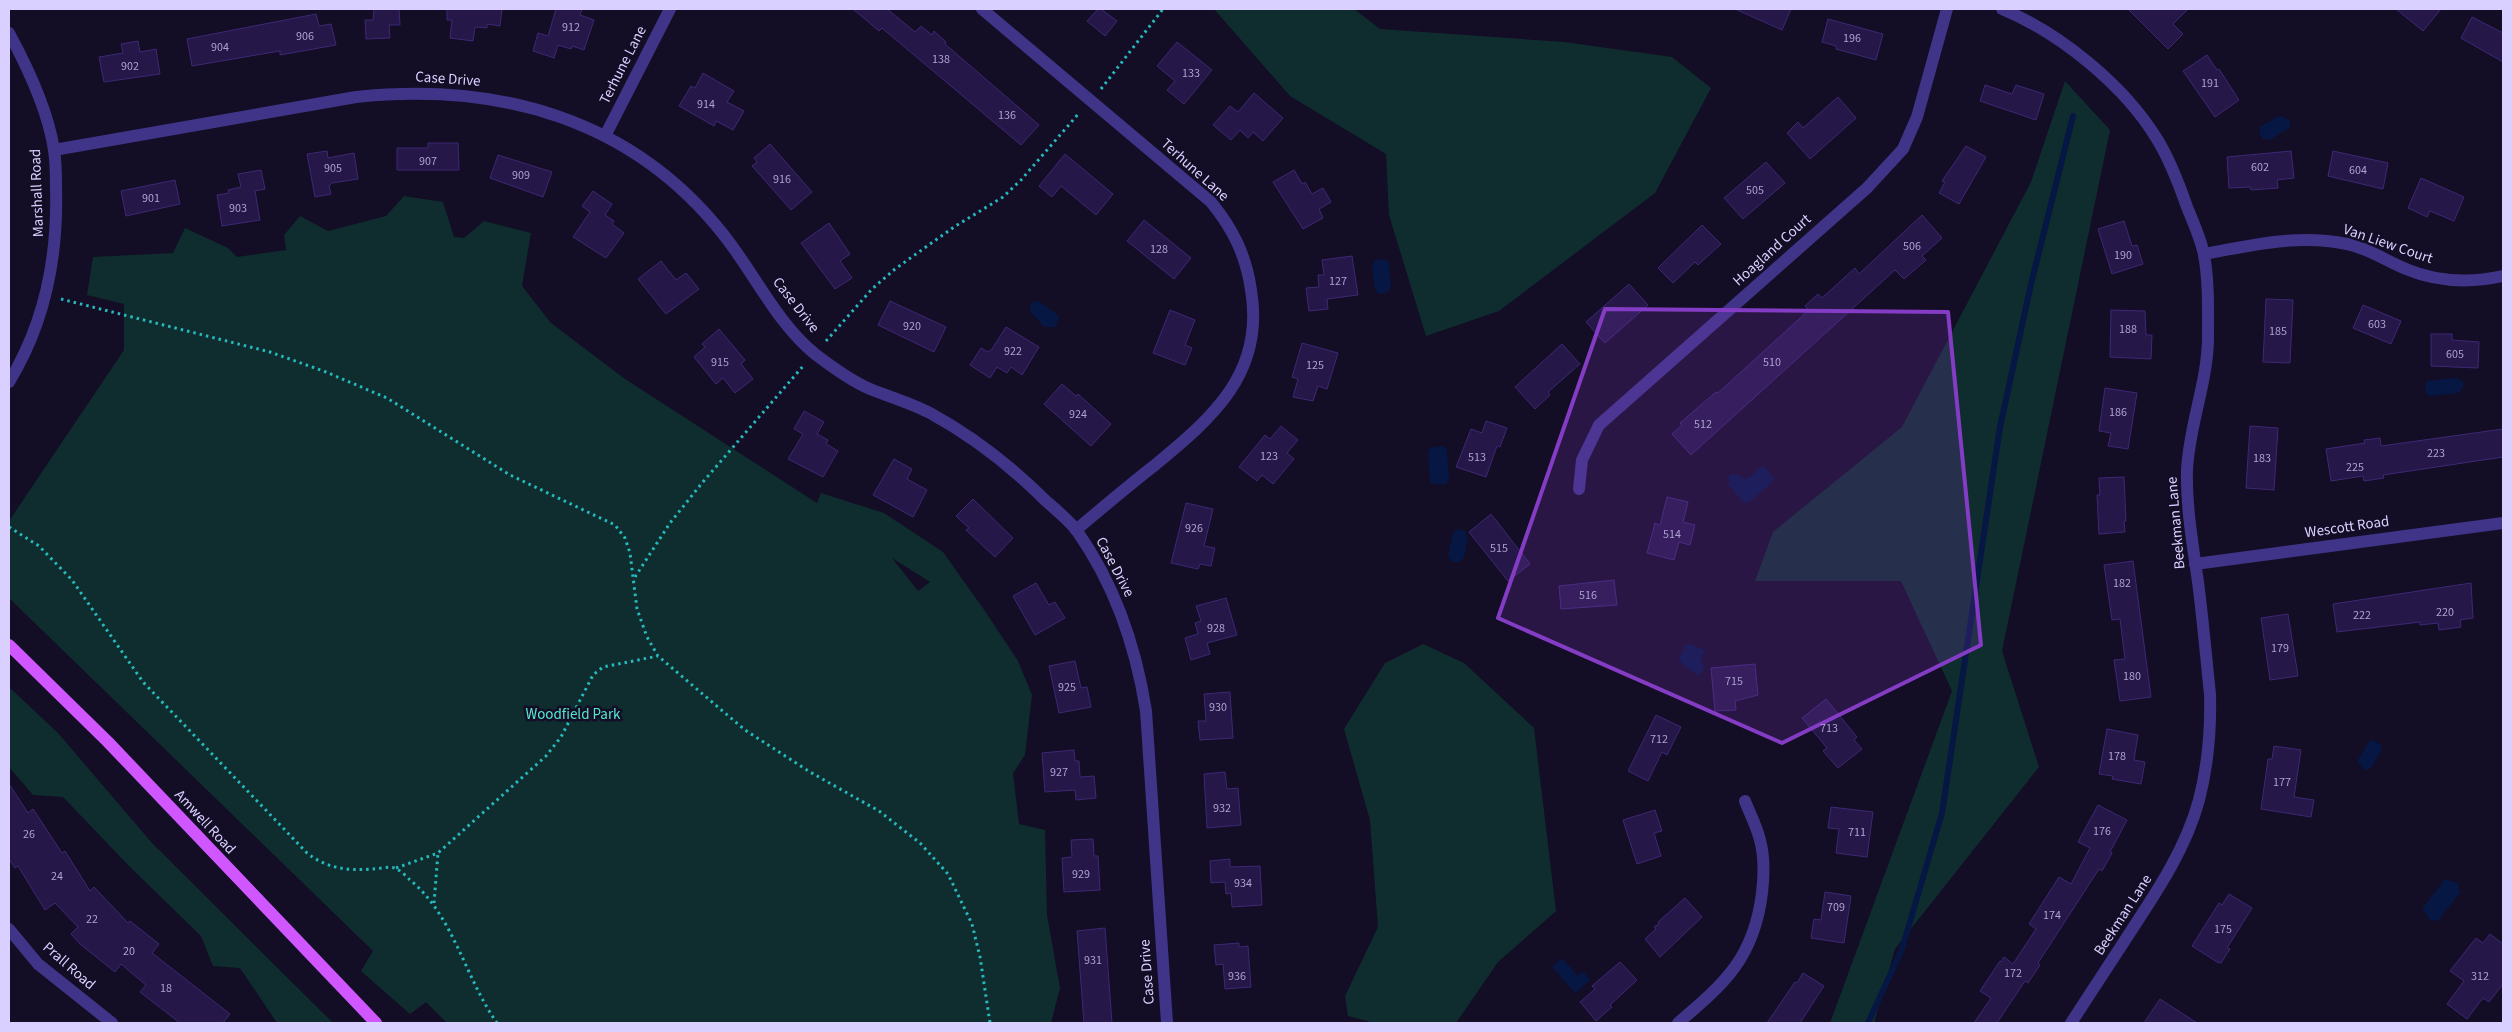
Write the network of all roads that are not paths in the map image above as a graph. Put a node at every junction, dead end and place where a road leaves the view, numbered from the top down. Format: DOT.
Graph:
graph roads {
  1 [pos="670,9"];
  2 [pos="982,9"];
  3 [pos="1947,9"];
  4 [pos="2002,9"];
  5 [pos="9,33"];
  6 [pos="605,136"];
  7 [pos="54,150"];
  8 [pos="2204,254"];
  9 [pos="2503,276"];
  10 [pos="9,382"];
  11 [pos="1579,489"];
  12 [pos="2503,522"];
  13 [pos="1076,530"];
  14 [pos="2196,564"];
  15 [pos="9,645"];
  16 [pos="1745,801"];
  17 [pos="9,929"];
  18 [pos="112,1023"];
  19 [pos="376,1023"];
  20 [pos="1167,1023"];
  21 [pos="1678,1023"];
  22 [pos="2071,1023"];
  1 -- 6 [label="street, Terhune Lane"];
  2 -- 13 [label="street, Terhune Lane"];
  3 -- 11 [label="street, Hoagland Court"];
  4 -- 8 [label="street, Beekman Lane"];
  5 -- 7 [label="street, Marshall Road"];
  6 -- 7 [label="street, Case Drive"];
  6 -- 13 [label="street, Case Drive"];
  7 -- 10 [label="street, Marshall Road"];
  8 -- 9 [label="street, Van Liew Court"];
  8 -- 14 [label="street, Beekman Lane"];
  12 -- 14 [label="street, Wescott Road"];
  13 -- 20 [label="street, Case Drive"];
  14 -- 22 [label="street, Beekman Lane"];
  15 -- 19 [label="main road, Amwell Road"];
  16 -- 21 [label="street"];
  17 -- 18 [label="street, Prall Road"];
}
